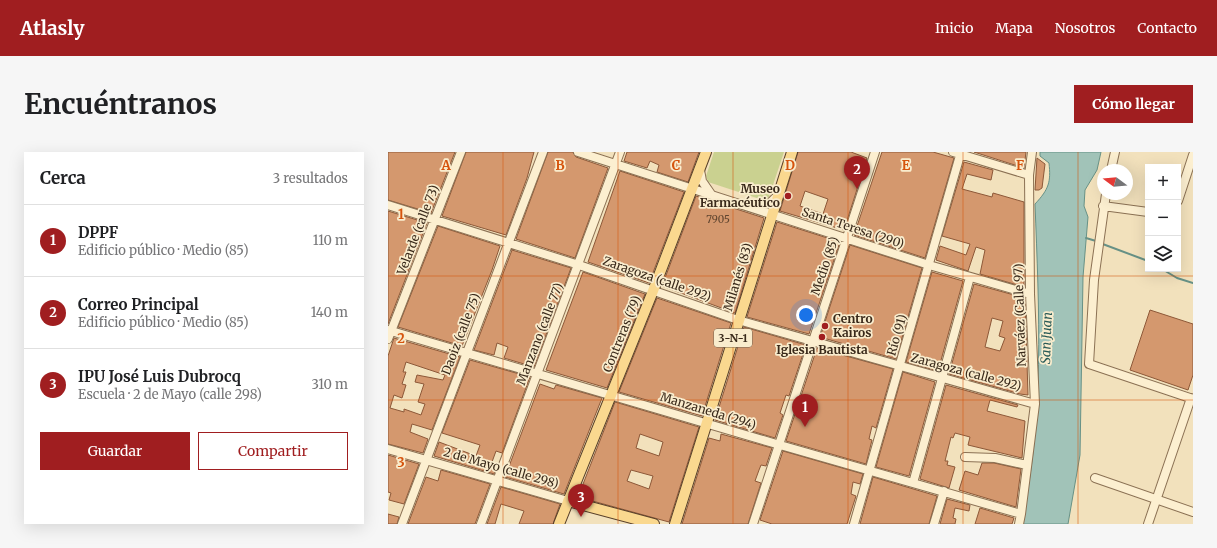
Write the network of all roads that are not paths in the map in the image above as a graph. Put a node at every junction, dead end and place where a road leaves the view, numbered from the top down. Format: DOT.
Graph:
graph roads {
  1 [pos="461,152"];
  2 [pos="543,152"];
  3 [pos="578,152"];
  4 [pos="620,152"];
  5 [pos="706,152"];
  6 [pos="792,152"];
  7 [pos="875,152"];
  8 [pos="1032,152"];
  9 [pos="1115,152"];
  10 [pos="958,153"];
  11 [pos="1193,155"];
  12 [pos="616,164"];
  13 [pos="1112,164"];
  14 [pos="700,170"];
  15 [pos="1191,170"];
  16 [pos="1029,175"];
  17 [pos="693,188"];
  18 [pos="712,194"];
  19 [pos="778,195"];
  20 [pos="1105,200"];
  21 [pos="1178,200"];
  22 [pos="388,205"];
  23 [pos="1104,206"];
  24 [pos="752,207"];
  25 [pos="1145,212"];
  26 [pos="772,213"];
  27 [pos="435,219"];
  28 [pos="847,239"];
  29 [pos="509,242"];
  30 [pos="579,265"];
  31 [pos="929,265"];
  32 [pos="970,277"];
  33 [pos="654,291"];
  34 [pos="1030,294"];
  35 [pos="738,320"];
  36 [pos="390,330"];
  37 [pos="388,340"];
  38 [pos="813,341"];
  39 [pos="467,353"];
  40 [pos="901,367"];
  41 [pos="538,373"];
  42 [pos="943,379"];
  43 [pos="611,395"];
  44 [pos="1192,399"];
  45 [pos="1035,404"];
  46 [pos="706,423"];
  47 [pos="780,445"];
  48 [pos="388,449"];
  49 [pos="965,457"];
  50 [pos="427,460"];
  51 [pos="1027,465"];
  52 [pos="870,471"];
  53 [pos="1095,478"];
  54 [pos="498,480"];
  55 [pos="914,483"];
  56 [pos="944,491"];
  57 [pos="1157,499"];
  58 [pos="568,501"];
  59 [pos="1193,512"];
  60 [pos="1022,514"];
  61 [pos="402,524"];
  62 [pos="481,524"];
  63 [pos="559,524"];
  64 [pos="654,524"];
  65 [pos="675,524"];
  66 [pos="754,524"];
  67 [pos="854,524"];
  68 [pos="934,524"];
  69 [pos="1019,524"];
  70 [pos="1148,524"];
  1 -- 27 [label="street, Velarde (calle 73)"];
  2 -- 29 [label="street, Daoiz (calle 75)"];
  3 -- 12 [label="street, Santa Teresa (290)"];
  4 -- 12 [label="street, Manzano (calle 77)"];
  5 -- 14 [label="main road, Contreras (79)"];
  6 -- 19 [label="main road, Milanés (83) / 3-N-1"];
  7 -- 28 [label="street, Medio (85)"];
  8 -- 16 [label="street, Narváez (Calle 97)"];
  9 -- 13 [label="street"];
  10 -- 16 [label="street"];
  10 -- 31 [label="street, Río (91)"];
  11 -- 15 [label="street"];
  12 -- 17 [label="street, Santa Teresa (290)"];
  12 -- 30 [label="street, Manzano (calle 77)"];
  14 -- 17 [label="main road, Contreras (79)"];
  14 -- 18 [label="street"];
  15 -- 21 [label="street"];
  16 -- 34 [label="street, Narváez (Calle 97)"];
  17 -- 18 [label="street, Santa Teresa (290)"];
  17 -- 33 [label="main road, Contreras (79)"];
  18 -- 24 [label="street, Santa Teresa (290)"];
  19 -- 24 [label="street"];
  19 -- 26 [label="main road, Milanés (83) / 3-N-1"];
  20 -- 23 [label="street"];
  22 -- 27 [label="street, Zaragoza (calle 292)"];
  23 -- 25 [label="street"];
  23 -- 44 [label="street"];
  24 -- 26 [label="street, Santa Teresa (290)"];
  26 -- 28 [label="street, Santa Teresa (290)"];
  26 -- 35 [label="main road, Milanés (83) / 3-N-1"];
  27 -- 29 [label="street, Zaragoza (calle 292)"];
  27 -- 36 [label="street, Velarde (calle 73)"];
  28 -- 31 [label="street, Santa Teresa (290)"];
  28 -- 38 [label="street, Medio (85)"];
  29 -- 30 [label="street, Zaragoza (calle 292)"];
  29 -- 39 [label="street, Daoiz (calle 75)"];
  30 -- 33 [label="street, Zaragoza (calle 292)"];
  30 -- 41 [label="street, Manzano (calle 77)"];
  31 -- 32 [label="street, Santa Teresa (290)"];
  31 -- 40 [label="street, Río (91)"];
  32 -- 34 [label="street, Santa Teresa (290)"];
  32 -- 42 [label="street"];
  33 -- 35 [label="street, Zaragoza (calle 292)"];
  33 -- 43 [label="main road, Contreras (79)"];
  34 -- 45 [label="street, Narváez (Calle 97)"];
  35 -- 38 [label="street, Zaragoza (calle 292)"];
  35 -- 46 [label="main road, Milanés (83) / 3-N-1"];
  36 -- 37 [label="street, Velarde (calle 73)"];
  36 -- 39 [label="street, Manzaneda (294)"];
  38 -- 40 [label="street, Zaragoza (calle 292)"];
  38 -- 47 [label="street, Medio (85)"];
  39 -- 41 [label="street, Manzaneda (294)"];
  39 -- 50 [label="street, Daoiz (calle 75)"];
  40 -- 42 [label="street, Zaragoza (calle 292)"];
  40 -- 52 [label="street, Río (91)"];
  41 -- 43 [label="street, Manzaneda (294)"];
  41 -- 54 [label="street, Manzano (calle 77)"];
  42 -- 45 [label="street, Zaragoza (calle 292)"];
  42 -- 55 [label="street"];
  43 -- 46 [label="street, Manzaneda (294)"];
  43 -- 58 [label="main road, Contreras (79)"];
  44 -- 57 [label="street"];
  45 -- 51 [label="street, Narváez (Calle 97)"];
  46 -- 47 [label="street, Manzaneda (294)"];
  46 -- 65 [label="main road, Milanés (83) / 3-N-1"];
  47 -- 52 [label="street, Manzaneda (294)"];
  47 -- 66 [label="street, Medio (85)"];
  48 -- 50 [label="street, 2 de Mayo (calle 298)"];
  49 -- 51 [label="street"];
  50 -- 54 [label="street, 2 de Mayo (calle 298)"];
  50 -- 61 [label="street, Daoiz (calle 75)"];
  51 -- 60 [label="street, Narváez (Calle 97)"];
  52 -- 55 [label="street, Manzaneda (294)"];
  52 -- 67 [label="street, Río (91)"];
  53 -- 57 [label="street"];
  54 -- 58 [label="street, 2 de Mayo (calle 298)"];
  54 -- 62 [label="street, Manzano (calle 77)"];
  55 -- 56 [label="street, Manzaneda (294)"];
  56 -- 60 [label="street, Manzaneda (294)"];
  56 -- 68 [label="street"];
  57 -- 59 [label="street"];
  57 -- 70 [label="street"];
  58 -- 63 [label="main road, Contreras (79)"];
  58 -- 64 [label="main road, 2 de Mayo (calle 298)"];
  60 -- 69 [label="street, Narváez (Calle 97)"];
}
